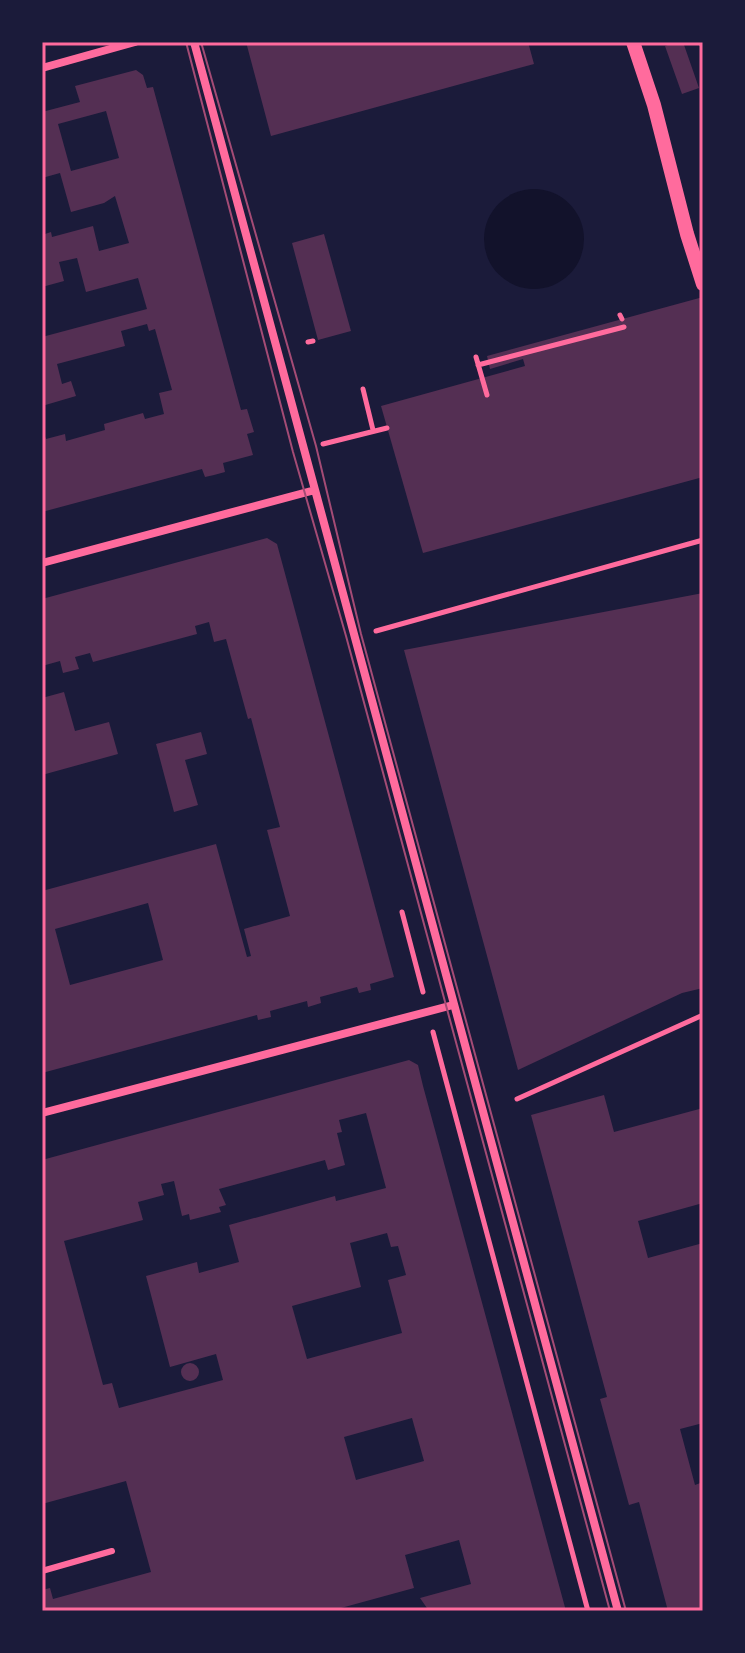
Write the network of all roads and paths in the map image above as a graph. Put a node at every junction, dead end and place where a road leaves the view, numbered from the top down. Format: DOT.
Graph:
graph roads {
  1 [pos="135,42"];
  2 [pos="194,42"];
  3 [pos="633,42"];
  4 [pos="42,68"];
  5 [pos="703,284"];
  6 [pos="624,327"];
  7 [pos="476,357"];
  8 [pos="478,365"];
  9 [pos="363,389"];
  10 [pos="487,395"];
  11 [pos="373,430"];
  12 [pos="315,490"];
  13 [pos="703,540"];
  14 [pos="42,563"];
  15 [pos="354,635"];
  16 [pos="453,1005"];
  17 [pos="703,1015"];
  18 [pos="517,1099"];
  19 [pos="42,1113"];
  20 [pos="112,1551"];
  21 [pos="42,1571"];
  22 [pos="618,1611"];
  1 -- 4 [label="street"];
  2 -- 12 [label="street"];
  3 -- 5 [label="street"];
  6 -- 8 [label="path"];
  7 -- 8 [label="path"];
  8 -- 10 [label="path"];
  9 -- 11 [label="path"];
  12 -- 14 [label="street"];
  12 -- 15 [label="street"];
  13 -- 15 [label="path"];
  15 -- 16 [label="street"];
  16 -- 19 [label="street"];
  16 -- 22 [label="street"];
  17 -- 18 [label="path"];
  20 -- 21 [label="lane"];
}
